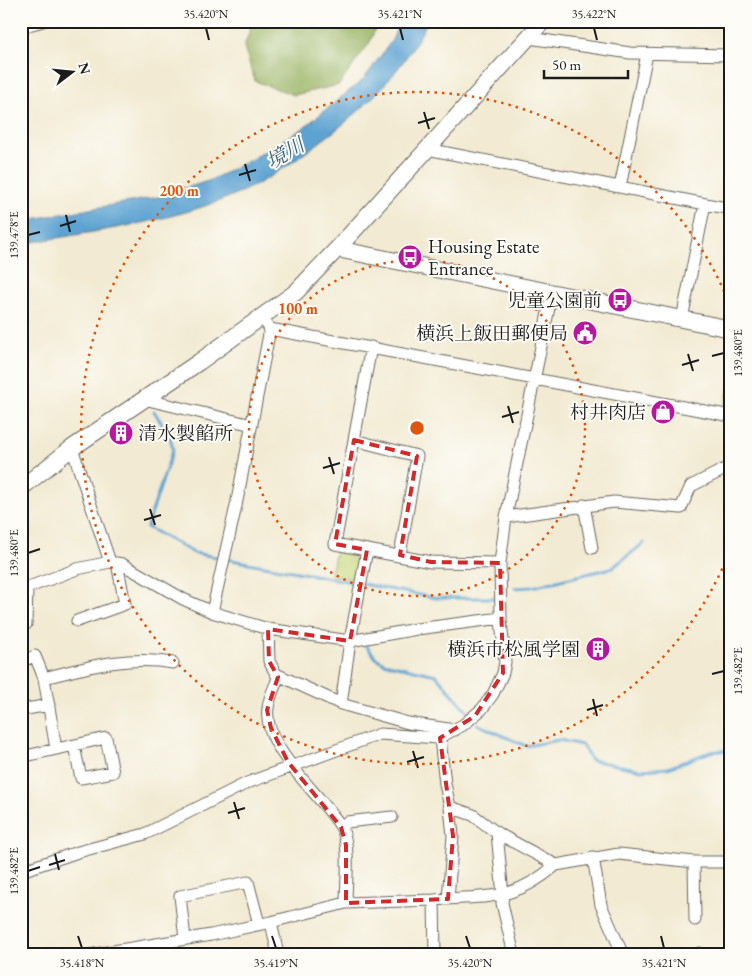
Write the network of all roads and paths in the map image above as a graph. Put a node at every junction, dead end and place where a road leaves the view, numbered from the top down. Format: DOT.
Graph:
graph roads {
  1 [pos="43,21"];
  2 [pos="544,21"];
  3 [pos="21,27"];
  4 [pos="528,38"];
  5 [pos="647,54"];
  6 [pos="731,56"];
  7 [pos="427,149"];
  8 [pos="620,187"];
  9 [pos="705,204"];
  10 [pos="731,209"];
  11 [pos="337,249"];
  12 [pos="552,293"];
  13 [pos="682,319"];
  14 [pos="266,323"];
  15 [pos="731,329"];
  16 [pos="372,347"];
  17 [pos="534,378"];
  18 [pos="144,399"];
  19 [pos="731,416"];
  20 [pos="252,425"];
  21 [pos="354,440"];
  22 [pos="72,448"];
  23 [pos="731,466"];
  24 [pos="21,488"];
  25 [pos="584,505"];
  26 [pos="506,517"];
  27 [pos="592,548"];
  28 [pos="367,550"];
  29 [pos="400,555"];
  30 [pos="113,563"];
  31 [pos="500,563"];
  32 [pos="24,590"];
  33 [pos="212,612"];
  34 [pos="501,618"];
  35 [pos="78,621"];
  36 [pos="21,626"];
  37 [pos="268,629"];
  38 [pos="350,641"];
  39 [pos="21,661"];
  40 [pos="173,663"];
  41 [pos="279,676"];
  42 [pos="44,678"];
  43 [pos="341,704"];
  44 [pos="49,705"];
  45 [pos="21,710"];
  46 [pos="455,730"];
  47 [pos="440,738"];
  48 [pos="74,746"];
  49 [pos="56,749"];
  50 [pos="21,757"];
  51 [pos="292,766"];
  52 [pos="450,807"];
  53 [pos="392,817"];
  54 [pos="340,827"];
  55 [pos="497,832"];
  56 [pos="593,857"];
  57 [pos="694,862"];
  58 [pos="731,862"];
  59 [pos="556,865"];
  60 [pos="21,871"];
  61 [pos="503,895"];
  62 [pos="448,899"];
  63 [pos="434,900"];
  64 [pos="346,903"];
  65 [pos="695,920"];
  66 [pos="271,922"];
  67 [pos="258,924"];
  68 [pos="185,939"];
  69 [pos="125,951"];
  70 [pos="89,955"];
  71 [pos="278,955"];
  72 [pos="435,955"];
  73 [pos="514,955"];
  74 [pos="622,955"];
  1 -- 3 [label="street"];
  2 -- 4 [label="street"];
  4 -- 5 [label="street"];
  4 -- 7 [label="street"];
  5 -- 6 [label="street"];
  5 -- 8 [label="street"];
  7 -- 8 [label="street"];
  7 -- 11 [label="street"];
  8 -- 9 [label="street"];
  9 -- 10 [label="street"];
  9 -- 13 [label="street"];
  11 -- 12 [label="street"];
  11 -- 14 [label="street"];
  12 -- 13 [label="street"];
  12 -- 17 [label="street"];
  13 -- 15 [label="street"];
  14 -- 16 [label="street"];
  14 -- 18 [label="street"];
  14 -- 20 [label="street"];
  16 -- 17 [label="street"];
  16 -- 21 [label="street"];
  17 -- 19 [label="street"];
  17 -- 26 [label="street"];
  18 -- 20 [label="street"];
  18 -- 22 [label="street"];
  20 -- 33 [label="street"];
  21 -- 28 [label="street"];
  21 -- 29 [label="street"];
  22 -- 24 [label="street"];
  22 -- 30 [label="street"];
  23 -- 25 [label="street"];
  25 -- 26 [label="street"];
  25 -- 27 [label="street"];
  26 -- 31 [label="street"];
  28 -- 29 [label="street"];
  28 -- 38 [label="street"];
  29 -- 31 [label="street"];
  30 -- 32 [label="street"];
  30 -- 33 [label="street"];
  30 -- 35 [label="street"];
  31 -- 34 [label="street"];
  32 -- 36 [label="street"];
  33 -- 37 [label="street"];
  34 -- 38 [label="street"];
  34 -- 46 [label="street"];
  37 -- 38 [label="street"];
  37 -- 41 [label="street"];
  38 -- 43 [label="street"];
  39 -- 42 [label="street"];
  40 -- 42 [label="street"];
  41 -- 43 [label="street"];
  41 -- 51 [label="street"];
  42 -- 44 [label="street"];
  43 -- 46 [label="street"];
  44 -- 45 [label="street"];
  44 -- 49 [label="street"];
  46 -- 47 [label="street"];
  47 -- 51 [label="street"];
  47 -- 52 [label="street"];
  48 -- 49 [label="street"];
  49 -- 50 [label="street"];
  51 -- 54 [label="street"];
  51 -- 60 [label="street"];
  52 -- 55 [label="street"];
  52 -- 62 [label="street"];
  53 -- 54 [label="street"];
  54 -- 64 [label="street"];
  55 -- 59 [label="street"];
  55 -- 61 [label="street"];
  56 -- 57 [label="street"];
  56 -- 59 [label="street"];
  56 -- 74 [label="street"];
  57 -- 58 [label="street"];
  57 -- 65 [label="street"];
  59 -- 61 [label="street"];
  61 -- 62 [label="street"];
  61 -- 73 [label="street"];
  62 -- 63 [label="street"];
  63 -- 64 [label="street"];
  63 -- 72 [label="street"];
  64 -- 66 [label="street"];
  66 -- 67 [label="street"];
  66 -- 71 [label="street"];
  67 -- 68 [label="street"];
  67 -- 68 [label="street"];
  68 -- 69 [label="street"];
  69 -- 70 [label="street"];
}
